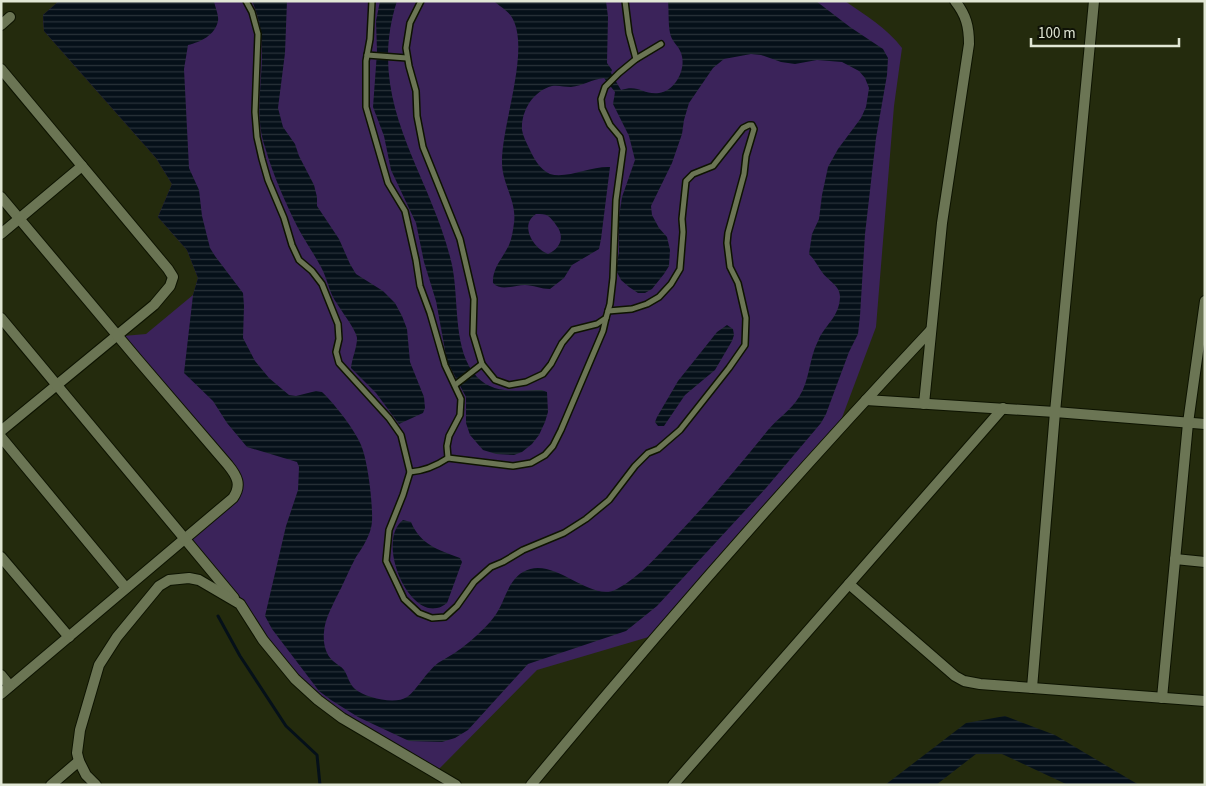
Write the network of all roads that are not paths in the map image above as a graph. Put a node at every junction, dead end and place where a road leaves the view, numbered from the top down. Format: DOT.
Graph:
graph roads {
  1 [pos="246,1"];
  2 [pos="372,1"];
  3 [pos="421,1"];
  4 [pos="625,1"];
  5 [pos="955,1"];
  6 [pos="1094,1"];
  7 [pos="10,17"];
  8 [pos="1,25"];
  9 [pos="661,44"];
  10 [pos="369,55"];
  11 [pos="406,58"];
  12 [pos="636,59"];
  13 [pos="1,69"];
  14 [pos="82,166"];
  15 [pos="1,197"];
  16 [pos="20,218"];
  17 [pos="1,234"];
  18 [pos="1204,308"];
  19 [pos="608,311"];
  20 [pos="1,318"];
  21 [pos="606,318"];
  22 [pos="931,330"];
  23 [pos="118,335"];
  24 [pos="480,365"];
  25 [pos="456,384"];
  26 [pos="57,385"];
  27 [pos="866,400"];
  28 [pos="924,404"];
  29 [pos="1003,408"];
  30 [pos="1055,412"];
  31 [pos="1188,423"];
  32 [pos="1205,424"];
  33 [pos="1,431"];
  34 [pos="1,437"];
  35 [pos="448,458"];
  36 [pos="410,472"];
  37 [pos="184,538"];
  38 [pos="1,556"];
  39 [pos="1174,559"];
  40 [pos="1205,562"];
  41 [pos="849,584"];
  42 [pos="126,588"];
  43 [pos="240,604"];
  44 [pos="70,637"];
  45 [pos="1,675"];
  46 [pos="10,686"];
  47 [pos="1032,688"];
  48 [pos="1,694"];
  49 [pos="1162,698"];
  50 [pos="1205,701"];
  51 [pos="78,762"];
  52 [pos="51,785"];
  53 [pos="96,785"];
  54 [pos="456,785"];
  55 [pos="531,785"];
  56 [pos="673,785"];
  1 -- 36 [label="lane"];
  2 -- 10 [label="lane"];
  3 -- 11 [label="lane"];
  4 -- 12 [label="lane"];
  5 -- 22 [label="street"];
  6 -- 30 [label="street"];
  7 -- 8 [label="street"];
  9 -- 12 [label="lane"];
  10 -- 11 [label="lane"];
  10 -- 25 [label="lane"];
  11 -- 24 [label="lane"];
  12 -- 19 [label="lane"];
  13 -- 14 [label="street"];
  14 -- 16 [label="street"];
  14 -- 23 [label="street"];
  15 -- 16 [label="street"];
  16 -- 17 [label="street"];
  16 -- 23 [label="street"];
  18 -- 31 [label="street"];
  19 -- 21 [label="lane"];
  19 -- 36 [label="lane"];
  20 -- 26 [label="street"];
  21 -- 24 [label="lane"];
  21 -- 35 [label="lane"];
  22 -- 27 [label="street"];
  22 -- 28 [label="street"];
  23 -- 26 [label="street"];
  23 -- 37 [label="street"];
  24 -- 25 [label="lane"];
  25 -- 35 [label="lane"];
  26 -- 33 [label="street"];
  26 -- 37 [label="street"];
  27 -- 28 [label="street"];
  27 -- 55 [label="street"];
  28 -- 29 [label="street"];
  29 -- 30 [label="street"];
  29 -- 41 [label="street"];
  30 -- 31 [label="street"];
  30 -- 47 [label="street"];
  31 -- 32 [label="street"];
  31 -- 39 [label="street"];
  34 -- 42 [label="street"];
  35 -- 36 [label="lane"];
  37 -- 42 [label="street"];
  37 -- 43 [label="street"];
  38 -- 44 [label="street"];
  39 -- 40 [label="street"];
  39 -- 49 [label="street"];
  41 -- 47 [label="street"];
  41 -- 56 [label="street"];
  42 -- 44 [label="street"];
  43 -- 51 [label="street"];
  43 -- 54 [label="street"];
  44 -- 46 [label="street"];
  45 -- 46 [label="street"];
  46 -- 48 [label="street"];
  47 -- 49 [label="street"];
  49 -- 50 [label="street"];
  51 -- 52 [label="street"];
  51 -- 53 [label="street"];
}
